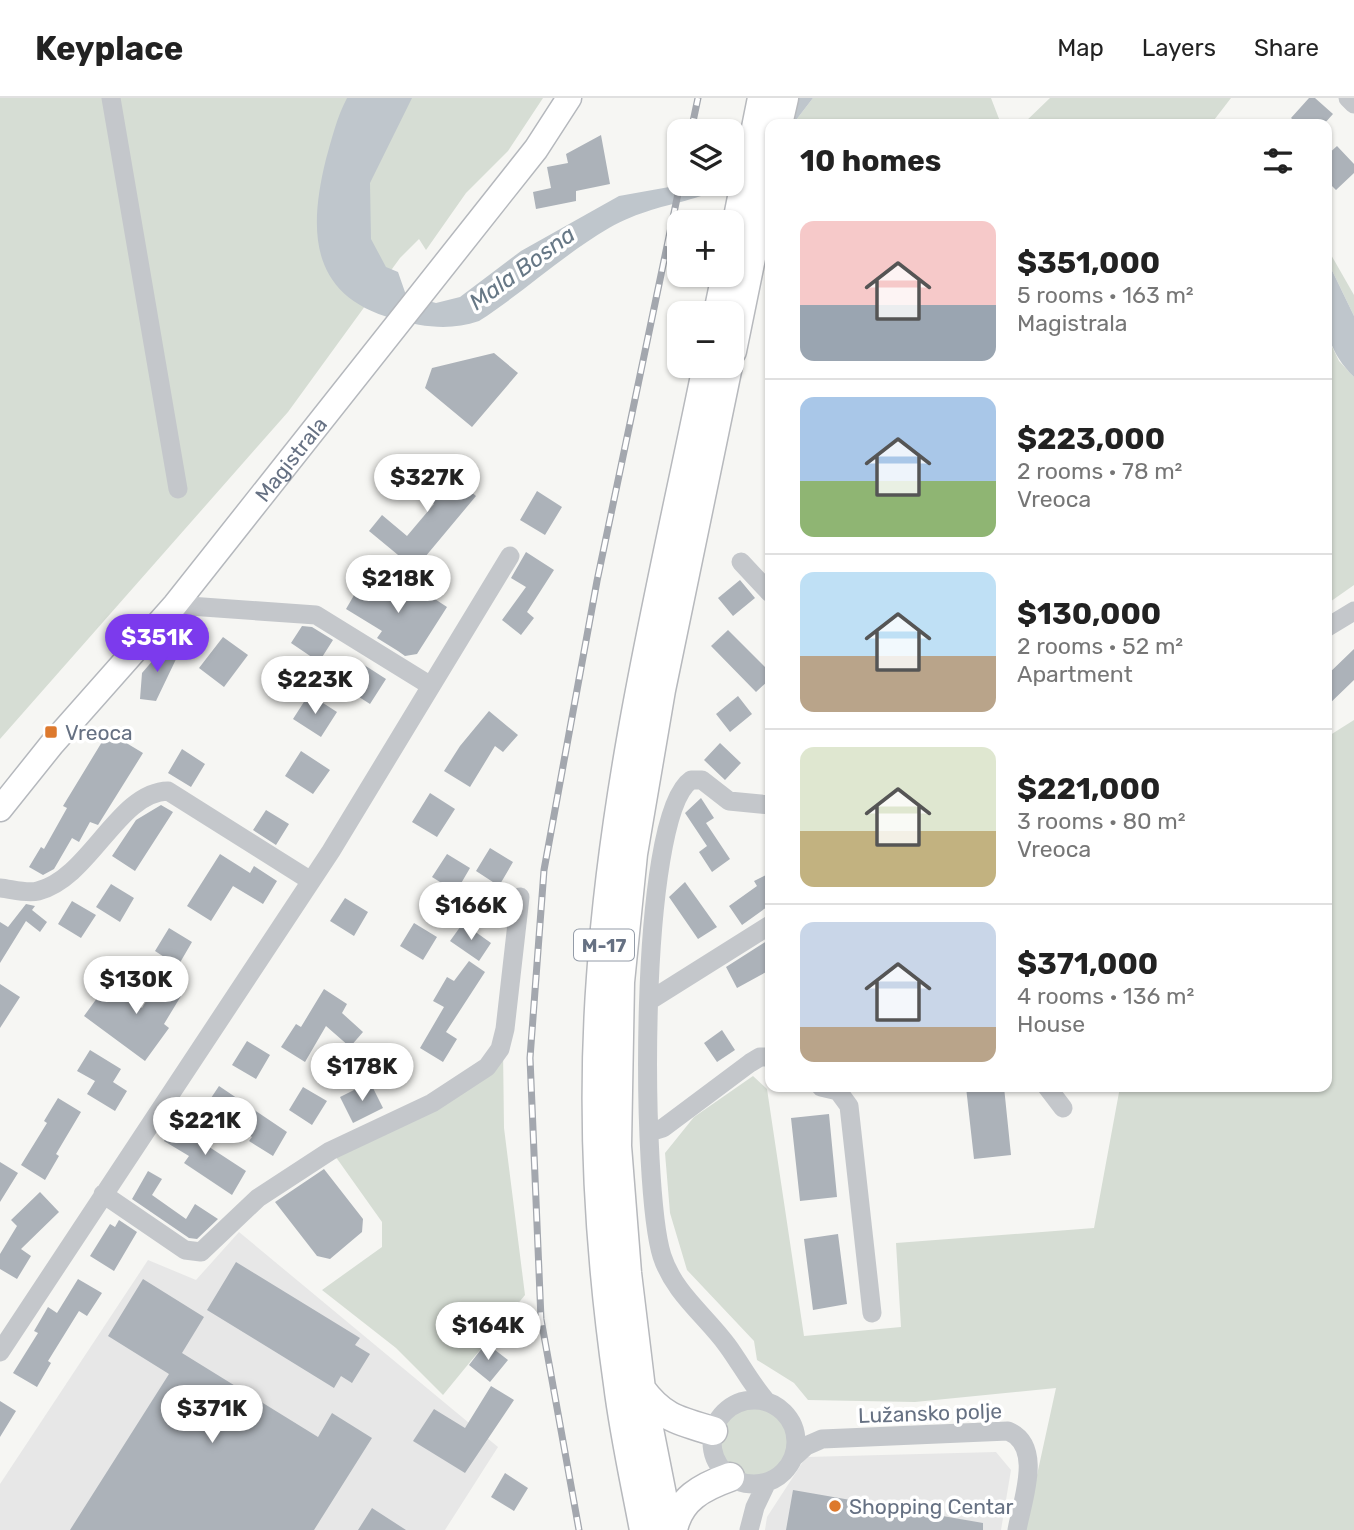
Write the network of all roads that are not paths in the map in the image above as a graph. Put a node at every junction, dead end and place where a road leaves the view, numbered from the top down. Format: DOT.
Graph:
graph roads {
  1 [pos="111,98"];
  2 [pos="569,98"];
  3 [pos="762,98"];
  4 [pos="783,98"];
  5 [pos="1349,98"];
  6 [pos="1354,104"];
  7 [pos="779,119"];
  8 [pos="765,188"];
  9 [pos="739,210"];
  10 [pos="742,301"];
  11 [pos="705,378"];
  12 [pos="726,378"];
  13 [pos="178,489"];
  14 [pos="510,556"];
  15 [pos="741,562"];
  16 [pos="765,588"];
  17 [pos="175,605"];
  18 [pos="1354,611"];
  19 [pos="1332,624"];
  20 [pos="431,686"];
  21 [pos="765,804"];
  22 [pos="0,808"];
  23 [pos="312,881"];
  24 [pos="0,888"];
  25 [pos="520,897"];
  26 [pos="765,928"];
  27 [pos="649,1001"];
  28 [pos="765,1057"];
  29 [pos="839,1092"];
  30 [pos="1050,1092"];
  31 [pos="1062,1108"];
  32 [pos="650,1132"];
  33 [pos="103,1194"];
  34 [pos="872,1313"];
  35 [pos="0,1352"];
  36 [pos="740,1367"];
  37 [pos="641,1389"];
  38 [pos="767,1402"];
  39 [pos="731,1407"];
  40 [pos="791,1424"];
  41 [pos="713,1431"];
  42 [pos="822,1440"];
  43 [pos="793,1458"];
  44 [pos="737,1480"];
  45 [pos="767,1482"];
  46 [pos="755,1507"];
  47 [pos="644,1530"];
  48 [pos="671,1530"];
  49 [pos="749,1530"];
  50 [pos="1017,1530"];
  1 -- 13 [label="street"];
  2 -- 17 [label="main road, Magistrala"];
  3 -- 9 [label="highway"];
  4 -- 7 [label="highway"];
  5 -- 6 [label="street"];
  8 -- 10 [label="highway"];
  11 -- 47 [label="highway, M-17"];
  12 -- 37 [label="highway, M-17"];
  14 -- 20 [label="street"];
  15 -- 16 [label="street"];
  17 -- 20 [label="street"];
  17 -- 22 [label="main road, Magistrala"];
  18 -- 19 [label="street"];
  20 -- 23 [label="street"];
  21 -- 27 [label="street"];
  23 -- 24 [label="street"];
  23 -- 33 [label="street"];
  25 -- 33 [label="street"];
  26 -- 27 [label="street"];
  27 -- 32 [label="street"];
  28 -- 32 [label="street"];
  29 -- 34 [label="street"];
  30 -- 31 [label="street"];
  32 -- 36 [label="street"];
  33 -- 35 [label="street"];
  36 -- 38 [label="street"];
  36 -- 39 [label="street"];
  37 -- 41 [label="highway"];
  37 -- 48 [label="highway, M-17"];
  38 -- 39 [label="street"];
  38 -- 40 [label="street"];
  39 -- 41 [label="street"];
  40 -- 42 [label="street"];
  40 -- 43 [label="street"];
  41 -- 44 [label="street"];
  42 -- 43 [label="street, Lužansko polje"];
  42 -- 50 [label="street, Lužansko polje"];
  43 -- 45 [label="street"];
  44 -- 45 [label="street"];
  44 -- 46 [label="street"];
  44 -- 48 [label="highway"];
  45 -- 46 [label="street"];
  46 -- 49 [label="street"];
}
